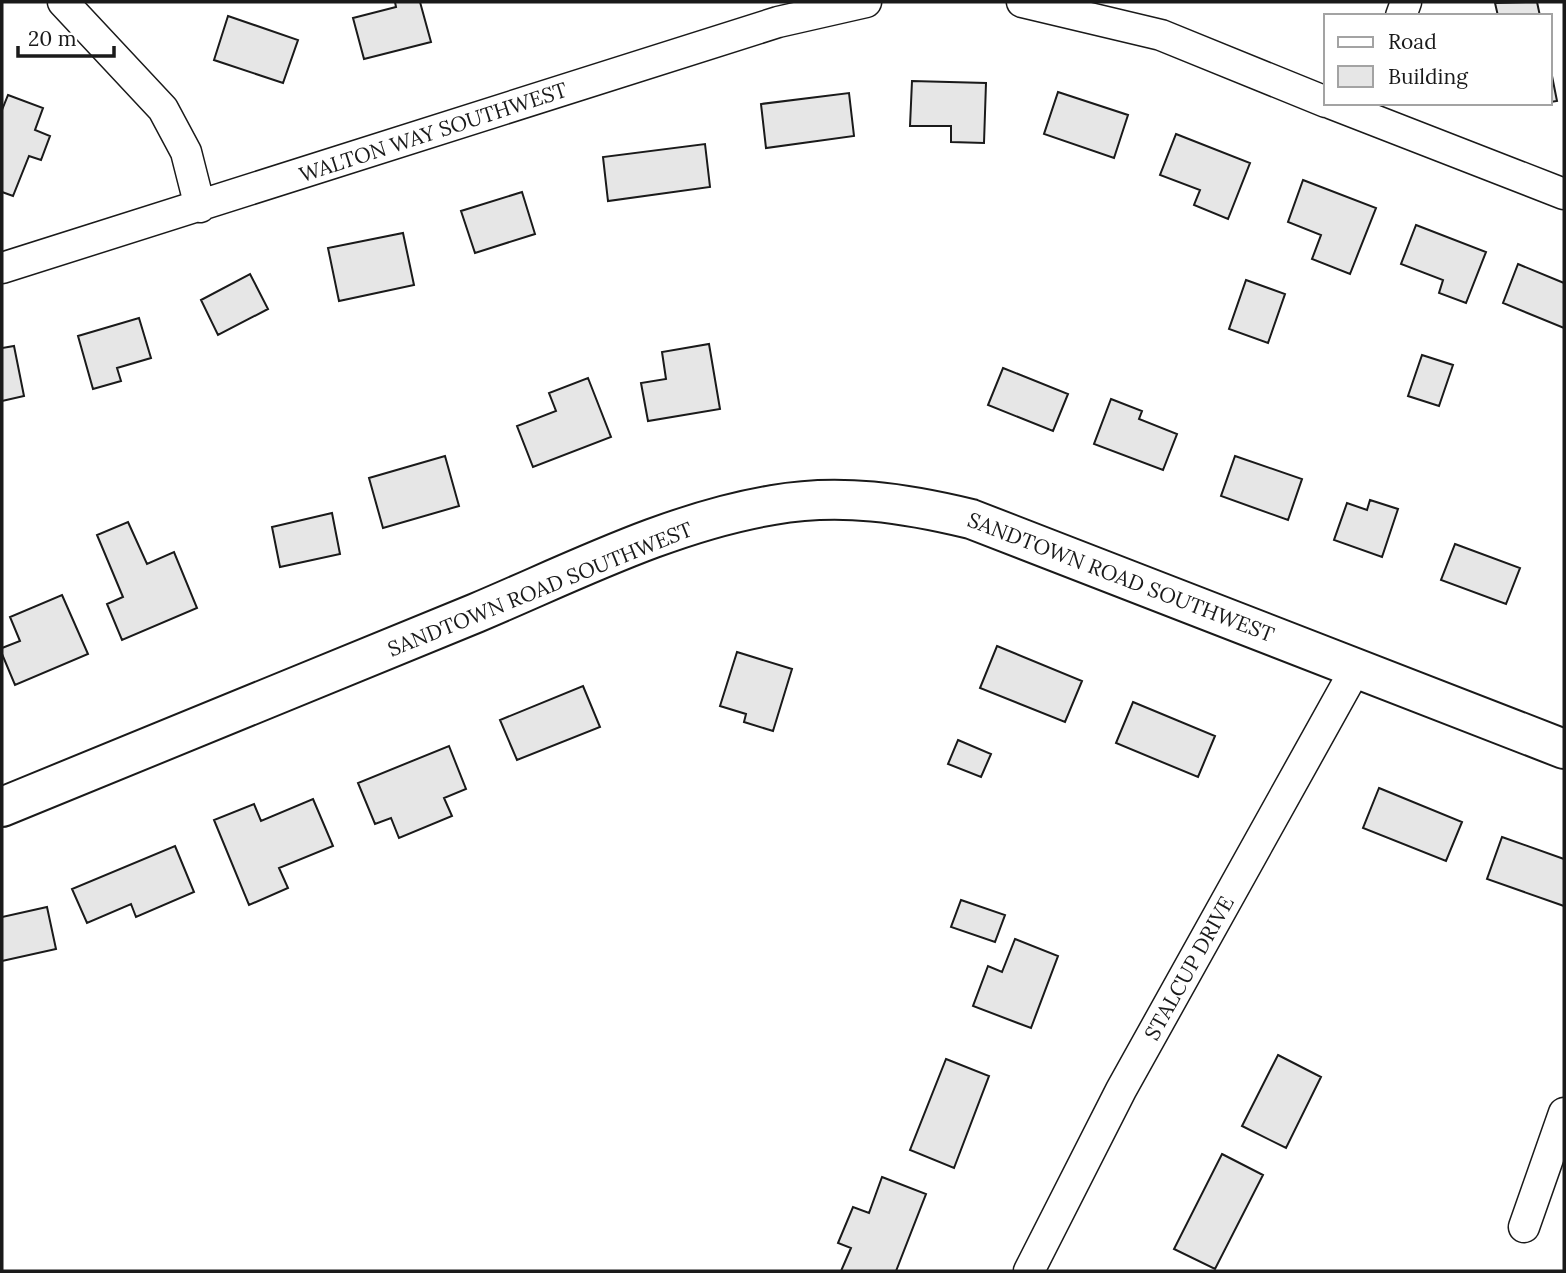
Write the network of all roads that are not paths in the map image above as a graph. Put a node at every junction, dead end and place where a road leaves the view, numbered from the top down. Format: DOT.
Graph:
graph roads {
  1 [pos="63,2"];
  2 [pos="866,2"];
  3 [pos="1022,2"];
  4 [pos="1324,100"];
  5 [pos="1342,105"];
  6 [pos="1364,110"];
  7 [pos="1564,194"];
  8 [pos="200,206"];
  9 [pos="2,268"];
  10 [pos="1356,667"];
  11 [pos="1564,749"];
  12 [pos="2,807"];
  13 [pos="1564,1113"];
  14 [pos="1524,1227"];
  15 [pos="1029,1271"];
  1 -- 8 [label="street"];
  2 -- 8 [label="street, WALTON WAY SOUTHWEST"];
  3 -- 4 [label="street"];
  5 -- 6 [label="street"];
  6 -- 7 [label="street"];
  8 -- 9 [label="street, WALTON WAY SOUTHWEST"];
  10 -- 11 [label="street, SANDTOWN ROAD SOUTHWEST"];
  10 -- 12 [label="street, SANDTOWN ROAD SOUTHWEST"];
  10 -- 15 [label="street, STALCUP DRIVE"];
  13 -- 14 [label="street"];
}
